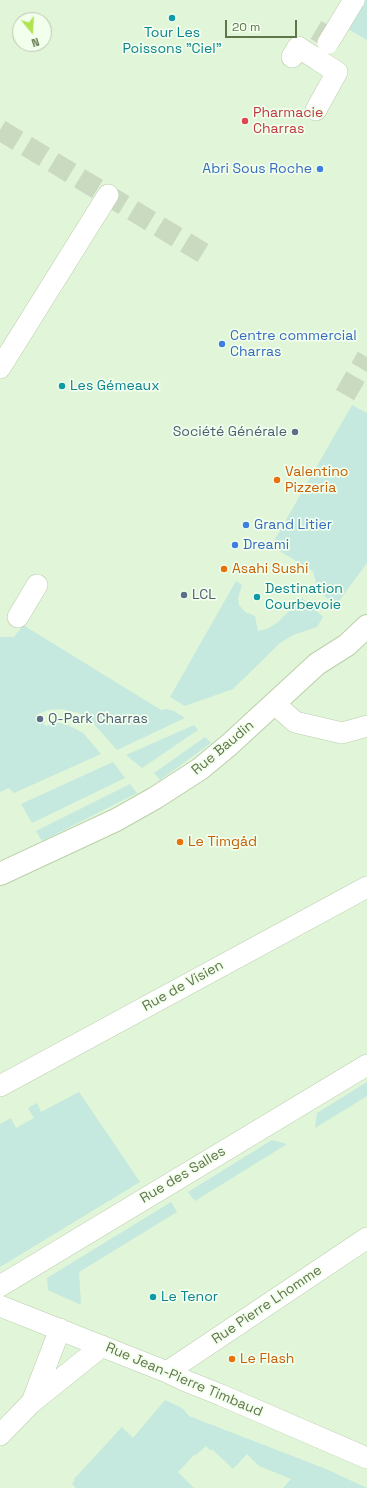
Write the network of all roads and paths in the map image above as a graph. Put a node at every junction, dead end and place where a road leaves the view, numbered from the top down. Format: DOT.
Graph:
graph roads {
  1 [pos="354,0"];
  2 [pos="321,54"];
  3 [pos="292,57"];
  4 [pos="316,110"];
  5 [pos="108,195"];
  6 [pos="0,368"];
  7 [pos="37,585"];
  8 [pos="18,617"];
  9 [pos="364,626"];
  10 [pos="275,704"];
  11 [pos="367,726"];
  12 [pos="0,874"];
  13 [pos="367,886"];
  14 [pos="367,1065"];
  15 [pos="0,1086"];
  16 [pos="367,1238"];
  17 [pos="0,1286"];
  18 [pos="0,1306"];
  19 [pos="60,1329"];
  20 [pos="102,1346"];
  21 [pos="167,1372"];
  22 [pos="31,1403"];
  23 [pos="0,1435"];
  24 [pos="367,1458"];
  1 -- 2 [label="street, bridge"];
  2 -- 3 [label="street"];
  2 -- 4 [label="street"];
  5 -- 6 [label="street"];
  7 -- 8 [label="street"];
  9 -- 10 [label="main road, Rue Baudin"];
  10 -- 11 [label="street"];
  10 -- 12 [label="main road, Rue Baudin"];
  13 -- 15 [label="street, Rue de Visien"];
  14 -- 17 [label="street, Rue des Salles"];
  16 -- 21 [label="street, Rue Pierre Lhomme"];
  18 -- 19 [label="street, Rue Jean-Pierre Timbaud"];
  19 -- 20 [label="street, Rue Jean-Pierre Timbaud"];
  19 -- 22 [label="street"];
  20 -- 21 [label="street, Rue Jean-Pierre Timbaud"];
  20 -- 22 [label="street"];
  21 -- 24 [label="street, Rue Jean-Pierre Timbaud"];
  22 -- 23 [label="street"];
}
